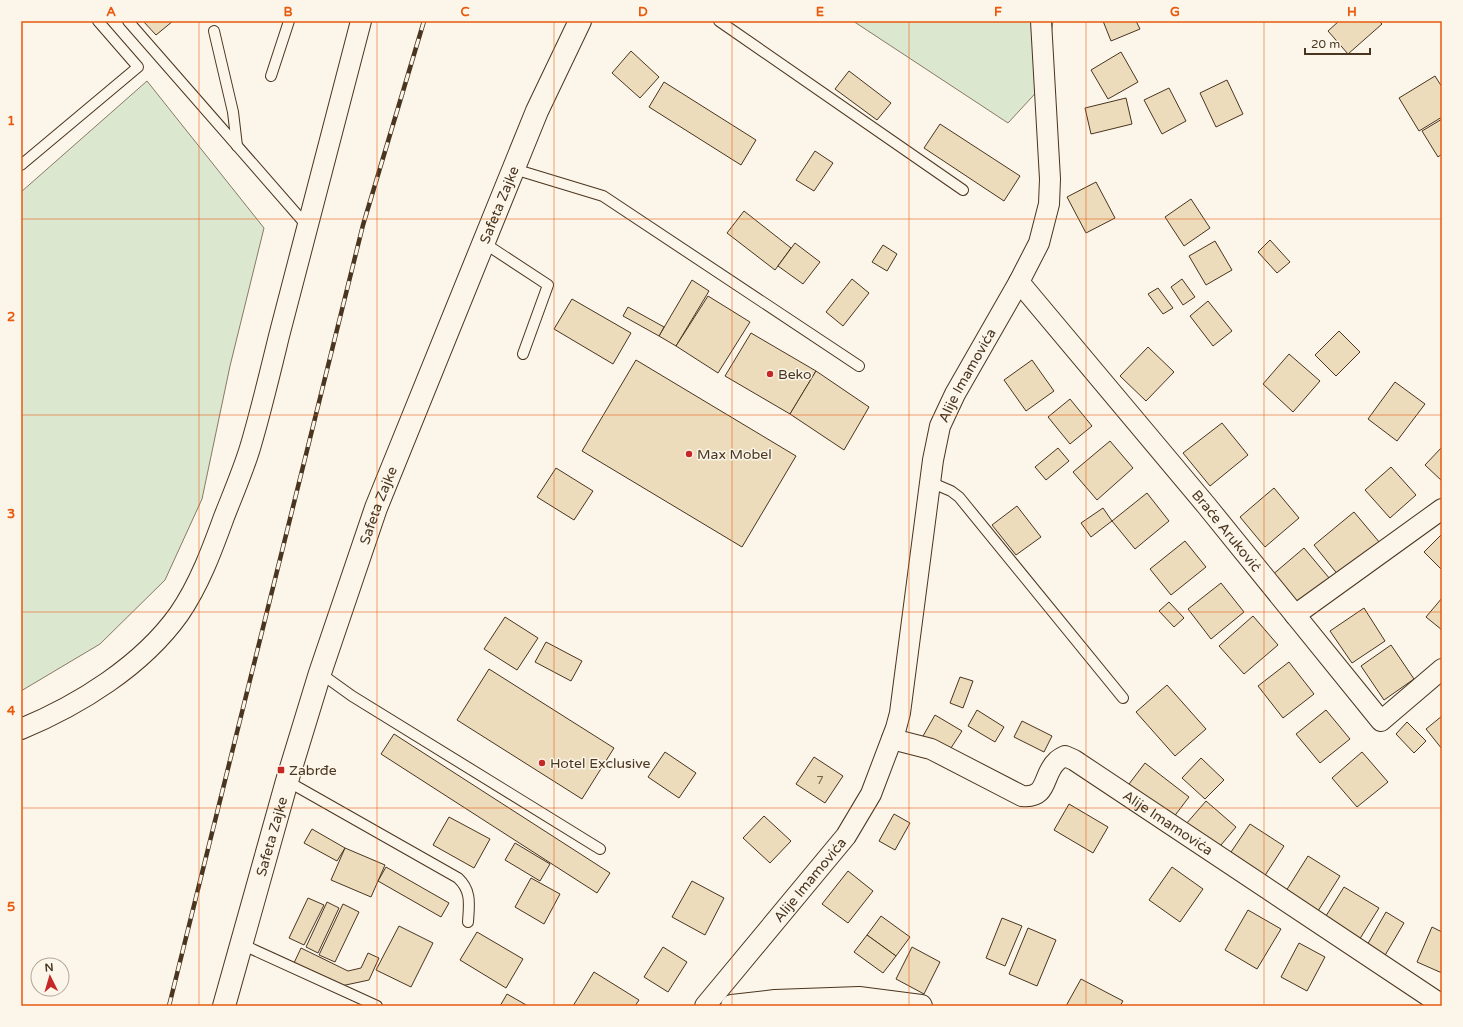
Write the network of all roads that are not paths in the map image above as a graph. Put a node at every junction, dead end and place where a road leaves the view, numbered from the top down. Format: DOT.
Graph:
graph roads {
  1 [pos="98,21"];
  2 [pos="128,21"];
  3 [pos="289,21"];
  4 [pos="361,21"];
  5 [pos="580,21"];
  6 [pos="719,21"];
  7 [pos="1041,21"];
  8 [pos="214,31"];
  9 [pos="271,76"];
  10 [pos="237,146"];
  11 [pos="21,165"];
  12 [pos="514,169"];
  13 [pos="963,190"];
  14 [pos="308,227"];
  15 [pos="484,243"];
  16 [pos="1019,282"];
  17 [pos="523,354"];
  18 [pos="860,366"];
  19 [pos="930,482"];
  20 [pos="1442,509"];
  21 [pos="1295,615"];
  22 [pos="1442,669"];
  23 [pos="320,673"];
  24 [pos="1123,698"];
  25 [pos="21,729"];
  26 [pos="892,739"];
  27 [pos="287,781"];
  28 [pos="600,849"];
  29 [pos="468,922"];
  30 [pos="241,944"];
  31 [pos="864,1002"];
  32 [pos="1442,1005"];
  33 [pos="224,1006"];
  34 [pos="377,1006"];
  35 [pos="705,1006"];
  36 [pos="732,1006"];
  37 [pos="921,1006"];
  1 -- 11 [label="lane"];
  2 -- 10 [label="lane"];
  3 -- 9 [label="lane"];
  4 -- 14 [label="street"];
  5 -- 12 [label="main road, Safeta Zajke"];
  6 -- 13 [label="lane"];
  7 -- 16 [label="street, Alije Imamovića"];
  8 -- 10 [label="lane"];
  10 -- 14 [label="lane"];
  12 -- 15 [label="main road, Safeta Zajke"];
  12 -- 18 [label="lane"];
  14 -- 25 [label="street"];
  15 -- 17 [label="lane"];
  15 -- 23 [label="main road, Safeta Zajke"];
  16 -- 19 [label="street, Alije Imamovića"];
  16 -- 21 [label="street, Braće Aruković"];
  19 -- 24 [label="lane"];
  19 -- 26 [label="street, Alije Imamovića"];
  20 -- 21 [label="street"];
  21 -- 22 [label="street, Braće Aruković"];
  23 -- 27 [label="main road, Safeta Zajke"];
  23 -- 28 [label="lane"];
  26 -- 32 [label="street, Alije Imamovića"];
  26 -- 35 [label="street, Alije Imamovića"];
  27 -- 29 [label="lane"];
  27 -- 30 [label="main road, Safeta Zajke"];
  30 -- 33 [label="main road, Safeta Zajke"];
  30 -- 34 [label="lane"];
  31 -- 36 [label="main road"];
  31 -- 37 [label="main road"];
}
